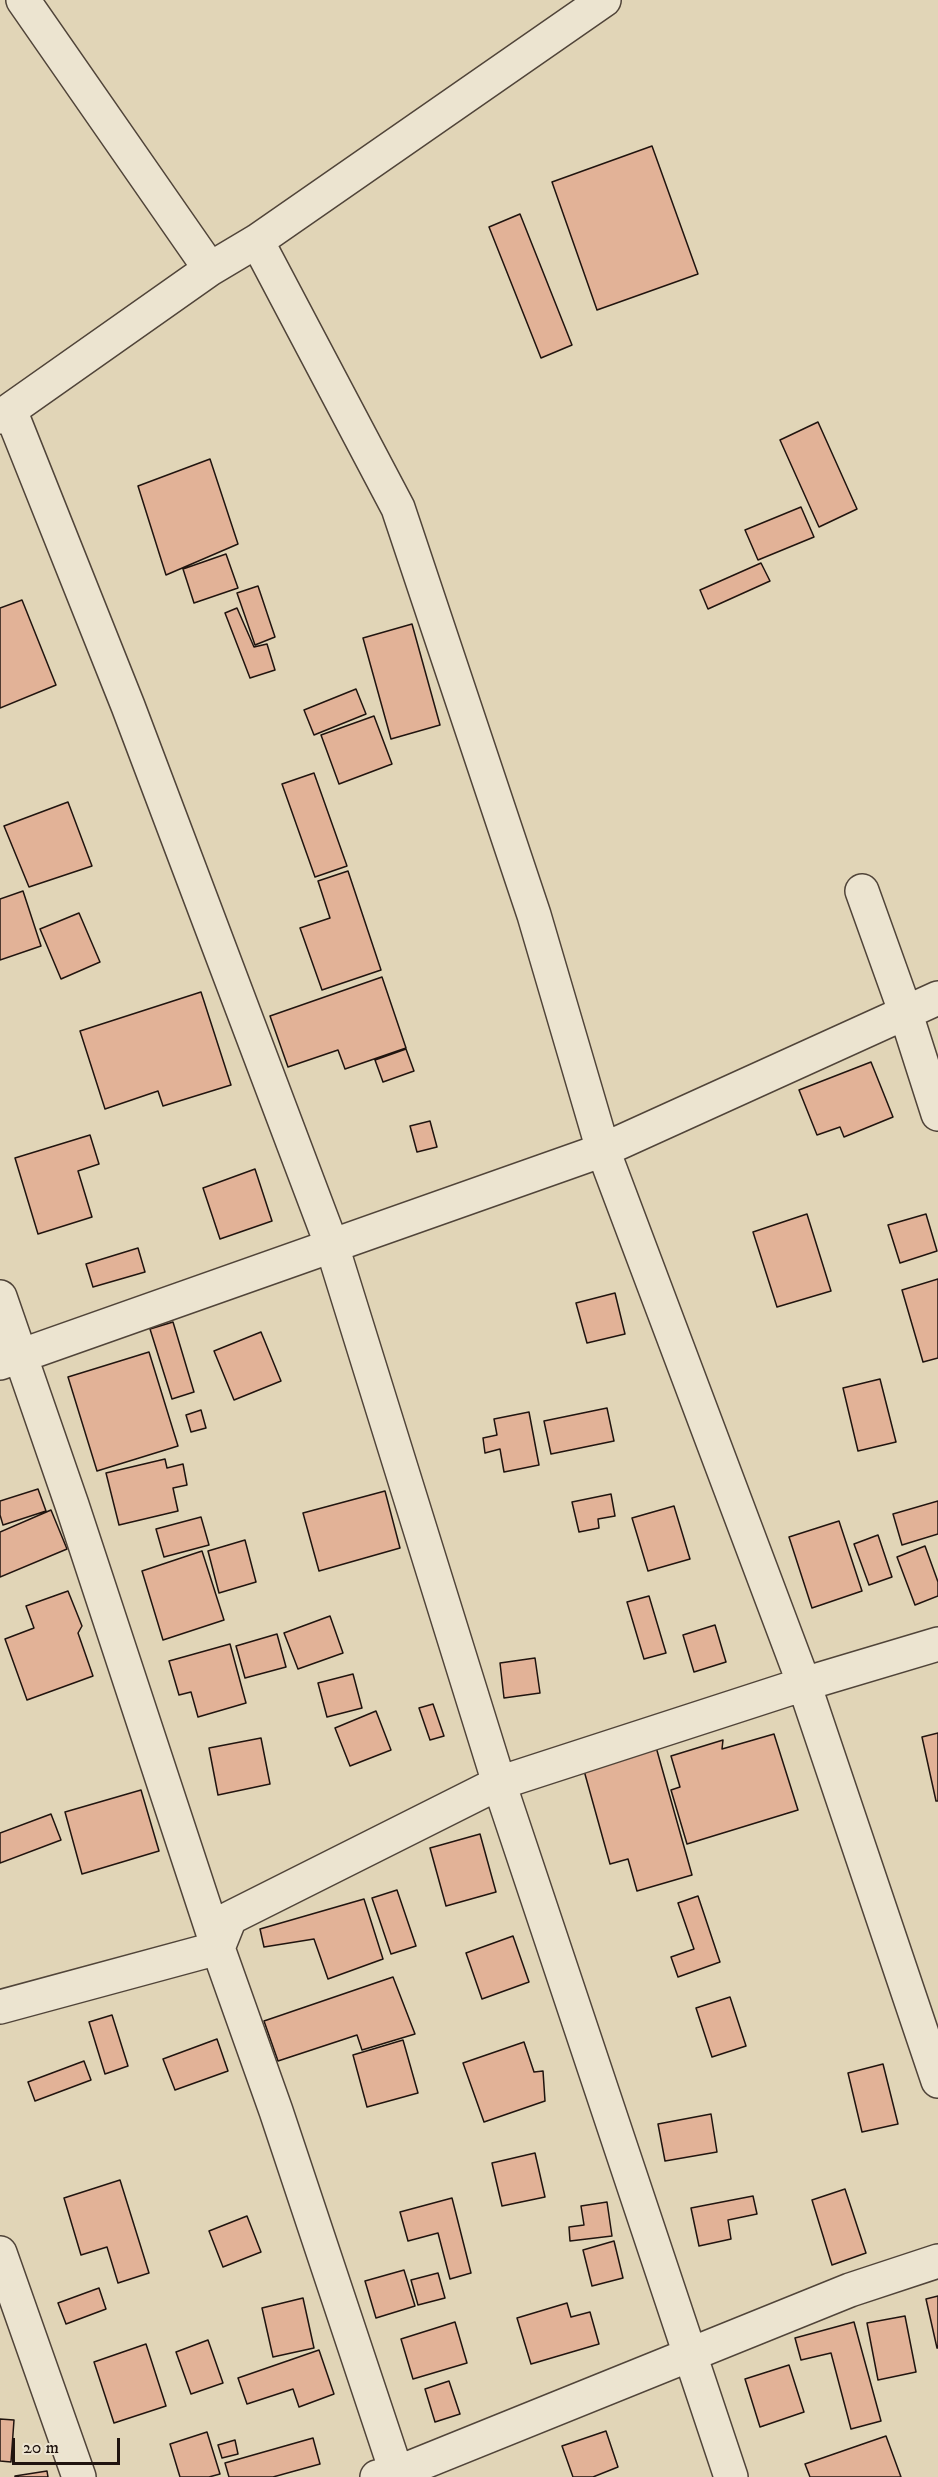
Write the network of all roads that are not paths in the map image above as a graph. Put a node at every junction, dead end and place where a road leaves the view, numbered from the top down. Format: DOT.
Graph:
graph roads {
  1 [pos="23,0"];
  2 [pos="604,0"];
  3 [pos="257,242"];
  4 [pos="210,269"];
  5 [pos="5,413"];
  6 [pos="862,891"];
  7 [pos="938,998"];
  8 [pos="905,1011"];
  9 [pos="938,1113"];
  10 [pos="603,1150"];
  11 [pos="332,1246"];
  12 [pos="0,1297"];
  13 [pos="10,1360"];
  14 [pos="938,1644"];
  15 [pos="804,1684"];
  16 [pos="499,1783"];
  17 [pos="218,1948"];
  18 [pos="0,2007"];
  19 [pos="938,2081"];
  20 [pos="0,2253"];
  21 [pos="938,2261"];
  22 [pos="690,2353"];
  23 [pos="390,2476"];
  24 [pos="79,2477"];
  25 [pos="731,2477"];
  1 -- 4 [label="street"];
  2 -- 3 [label="street"];
  3 -- 4 [label="street"];
  3 -- 10 [label="street"];
  4 -- 5 [label="street"];
  5 -- 11 [label="street"];
  6 -- 8 [label="street"];
  7 -- 8 [label="street"];
  8 -- 9 [label="street"];
  8 -- 10 [label="street"];
  10 -- 11 [label="street"];
  10 -- 15 [label="street"];
  11 -- 13 [label="street"];
  11 -- 16 [label="street"];
  12 -- 13 [label="street"];
  13 -- 17 [label="street"];
  14 -- 15 [label="street"];
  15 -- 16 [label="street"];
  15 -- 19 [label="street"];
  16 -- 17 [label="street"];
  16 -- 22 [label="street"];
  17 -- 18 [label="street"];
  17 -- 23 [label="street"];
  20 -- 24 [label="street"];
  21 -- 22 [label="street"];
  22 -- 23 [label="street"];
  22 -- 25 [label="street"];
}
